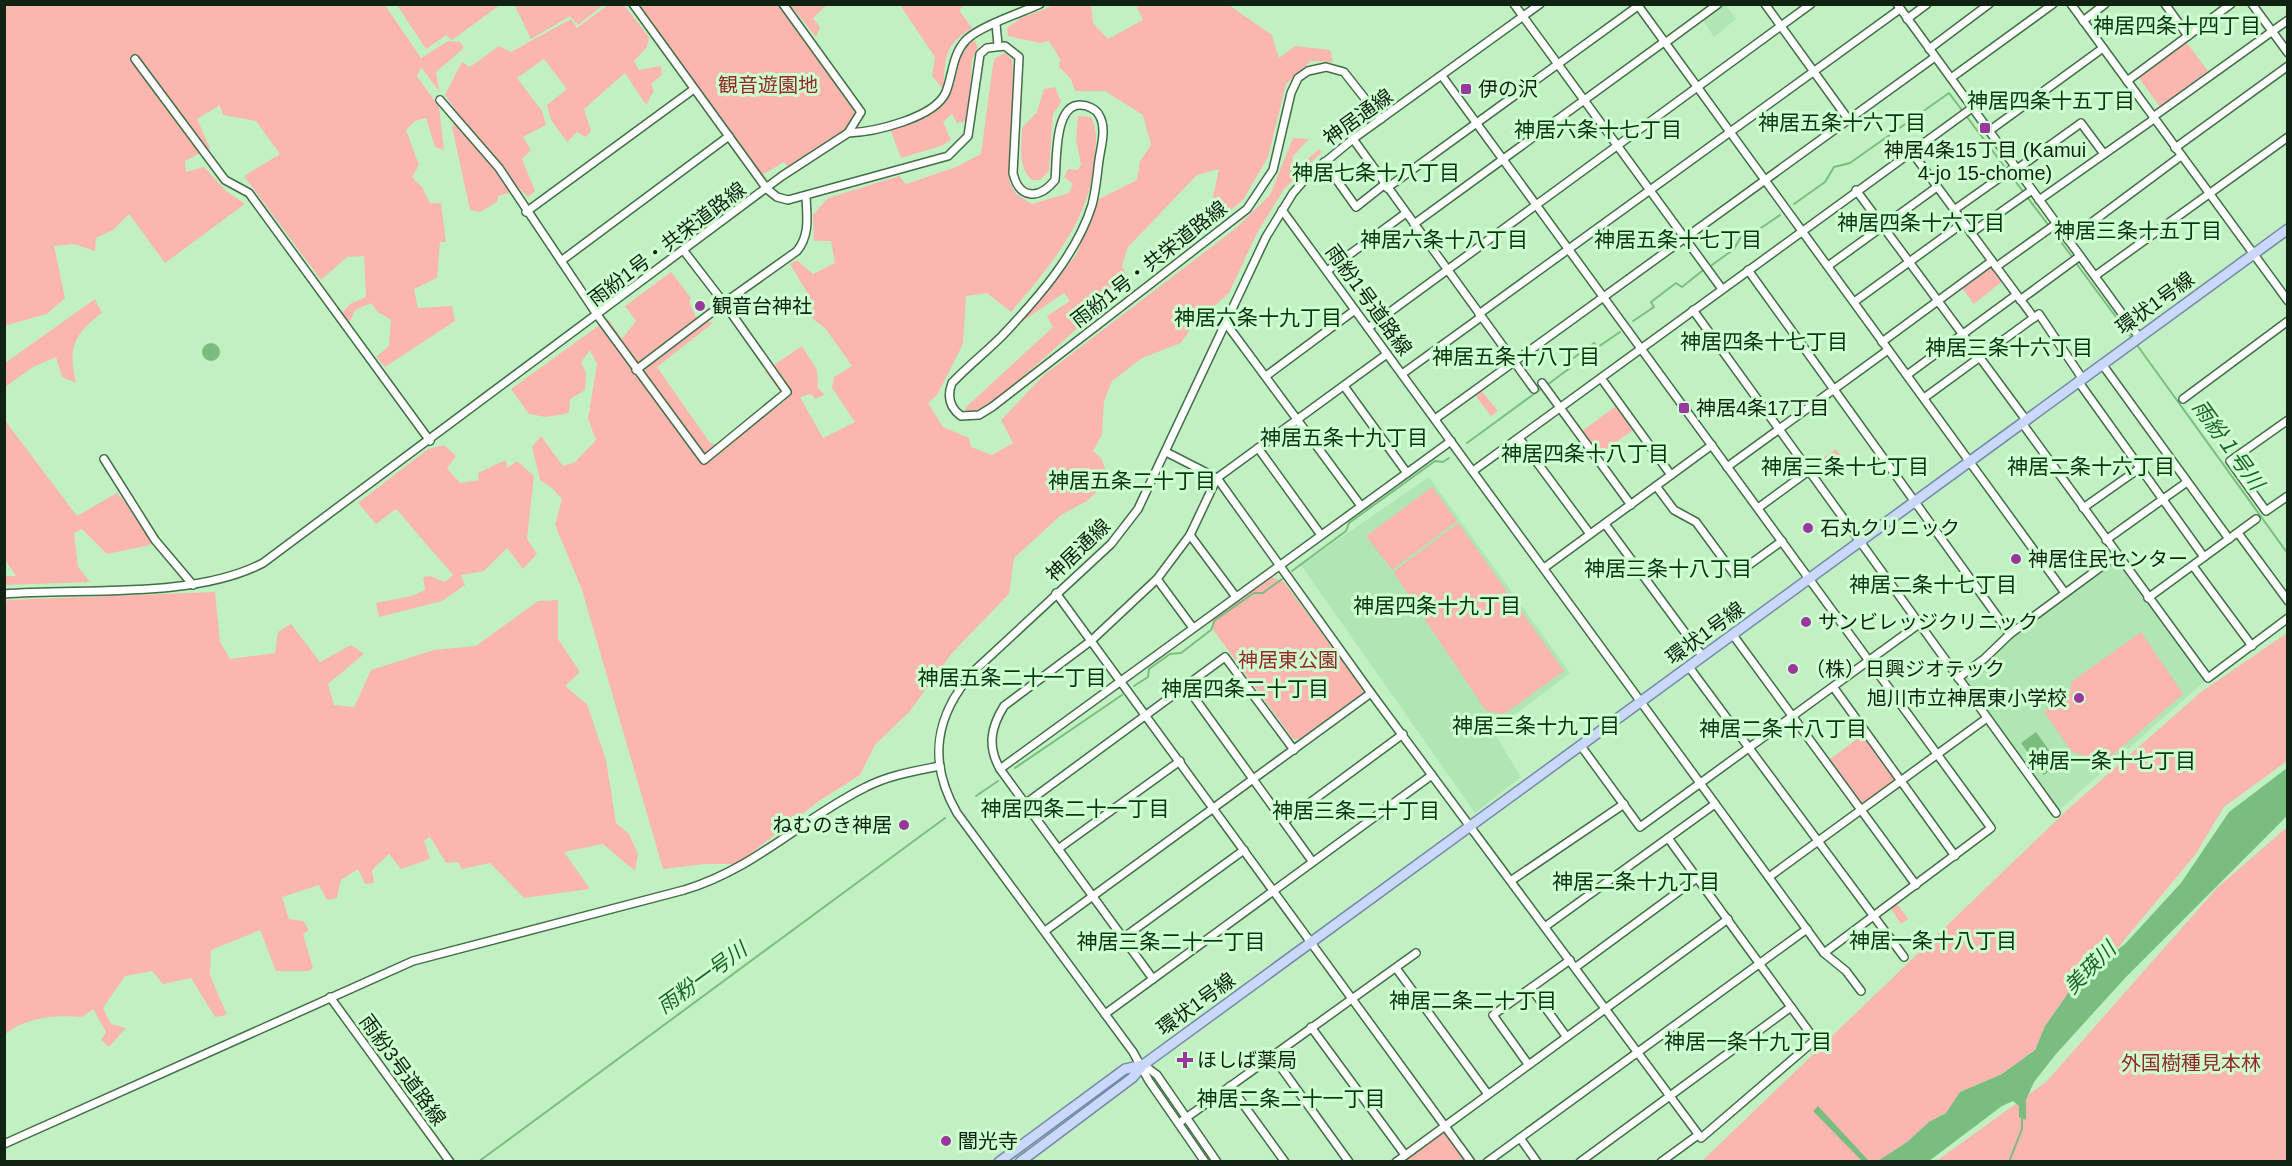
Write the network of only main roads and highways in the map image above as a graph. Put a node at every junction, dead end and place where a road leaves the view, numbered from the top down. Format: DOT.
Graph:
graph roads {
  1 [pos="2288,229"];
  2 [pos="1143,1065"];
  3 [pos="999,1161"];
  4 [pos="1020,1161"];
  1 -- 2 [label="main road, 環状1号線"];
  2 -- 3 [label="main road, 環状1号線"];
  2 -- 4 [label="main road, 環状1号線"];
}
